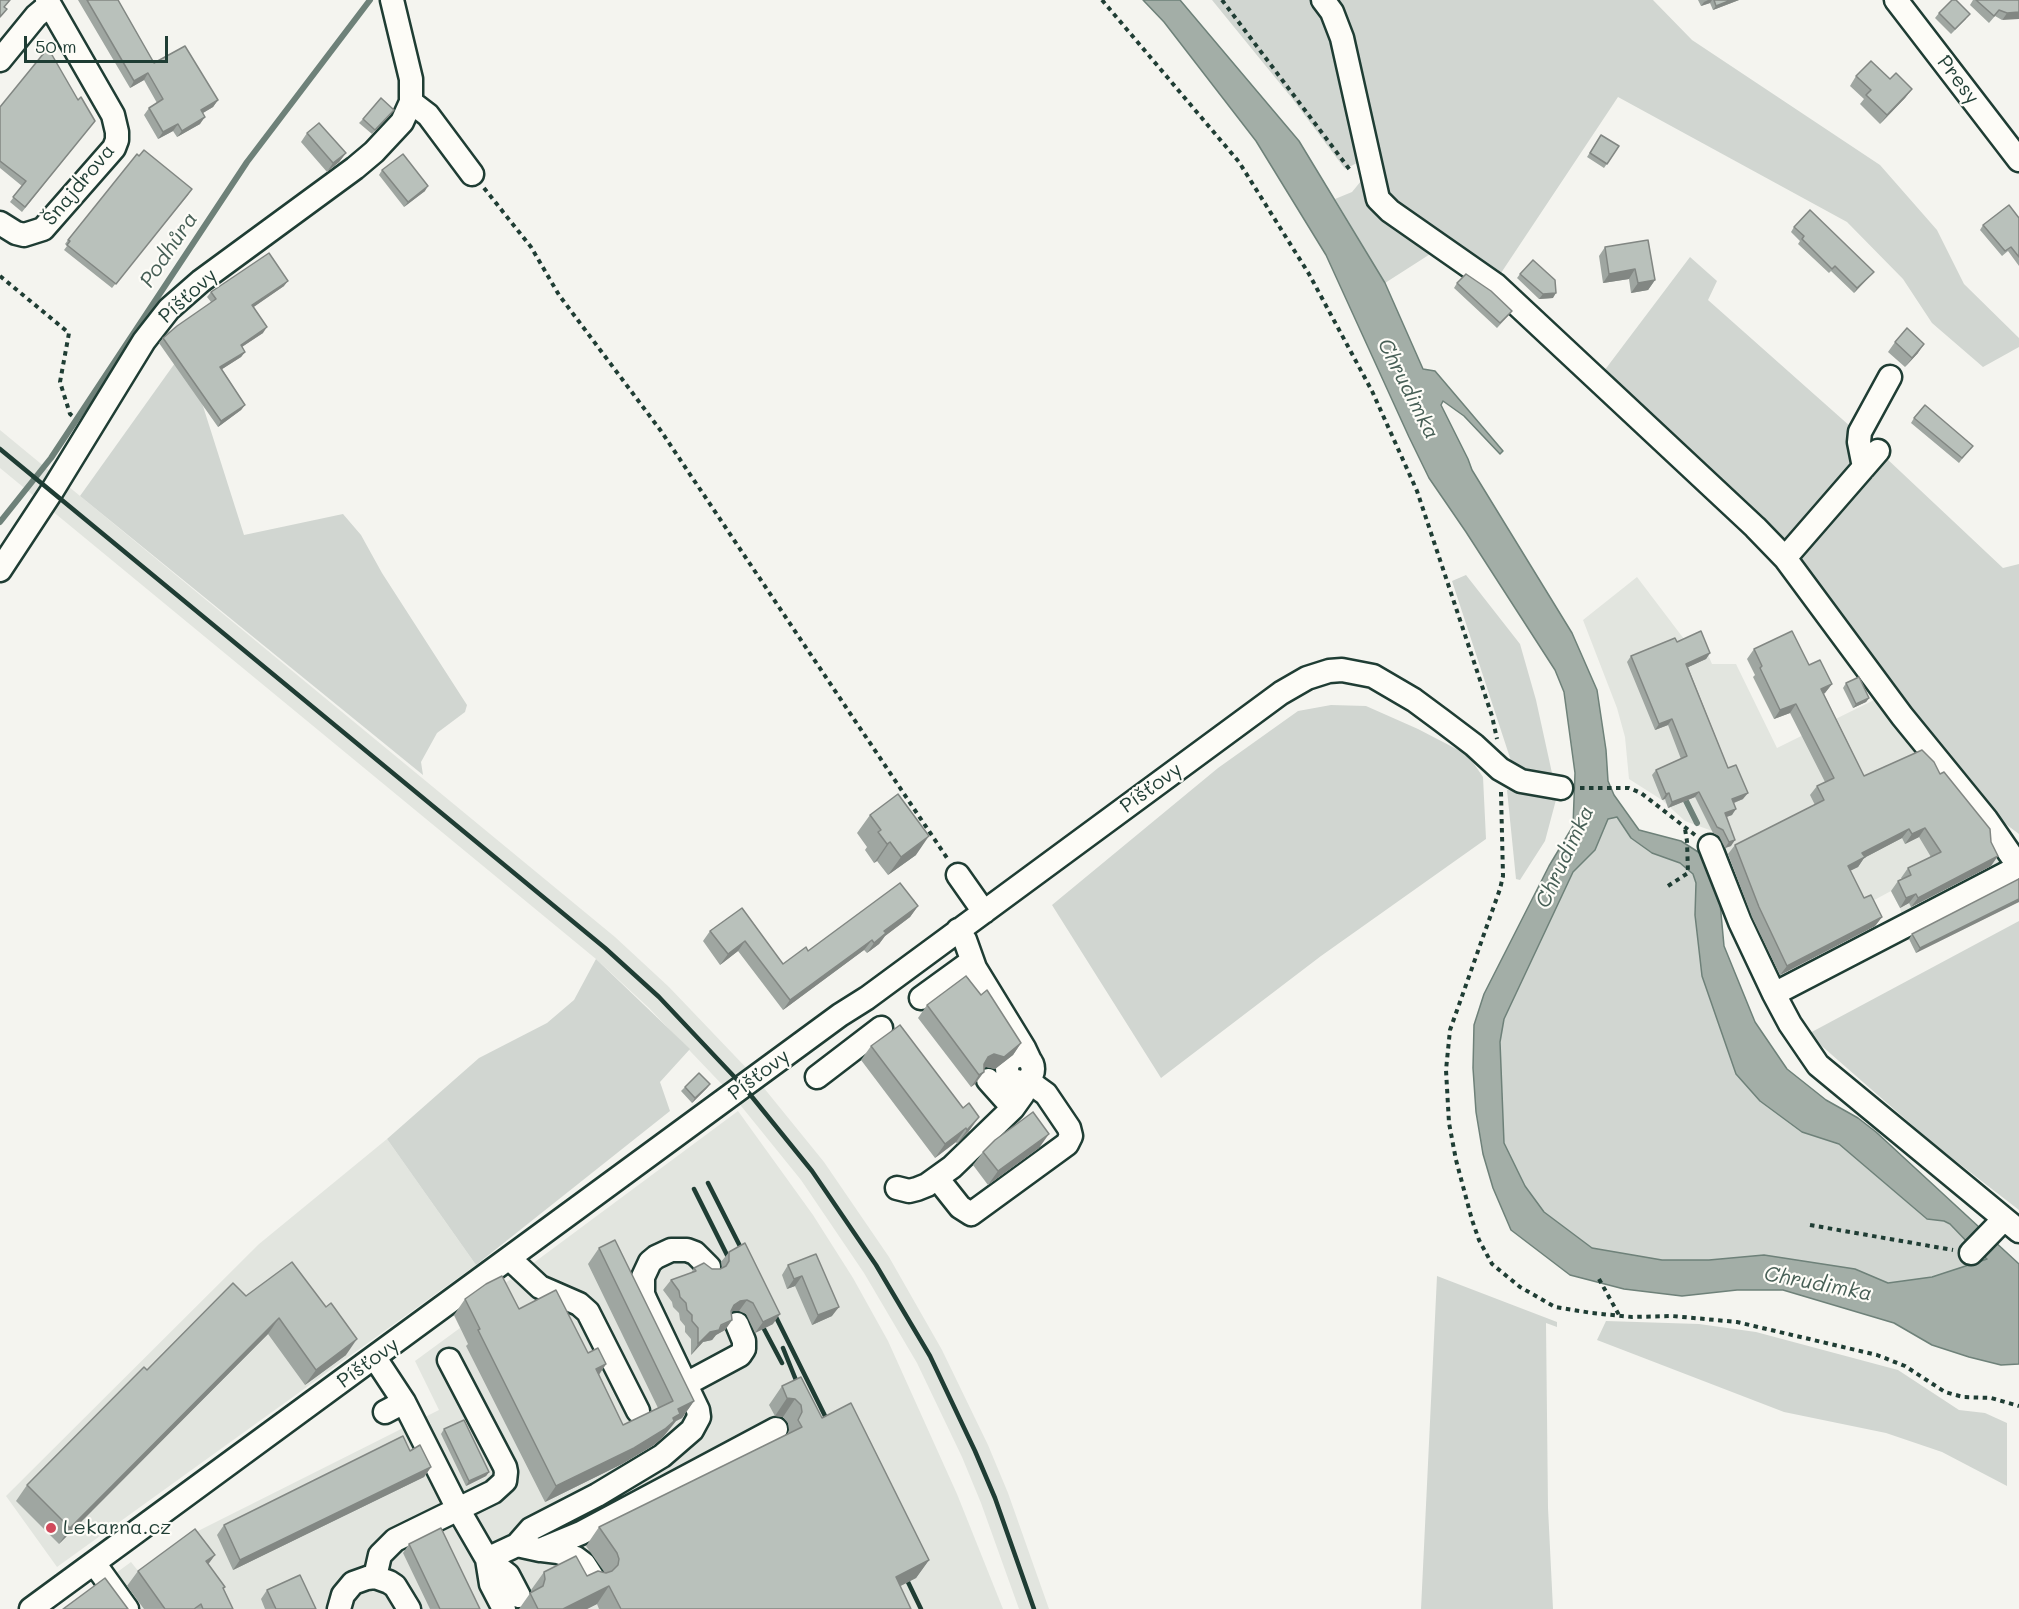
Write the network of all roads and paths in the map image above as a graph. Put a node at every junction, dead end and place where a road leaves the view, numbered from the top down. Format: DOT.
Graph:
graph roads {
  1 [pos="392,0"];
  2 [pos="1101,0"];
  3 [pos="1222,0"];
  4 [pos="1323,0"];
  5 [pos="1896,0"];
  6 [pos="48,2"];
  7 [pos="0,60"];
  8 [pos="411,102"];
  9 [pos="2019,159"];
  10 [pos="472,174"];
  11 [pos="1378,199"];
  12 [pos="0,223"];
  13 [pos="0,276"];
  14 [pos="1890,377"];
  15 [pos="70,414"];
  16 [pos="1785,558"];
  17 [pos="0,570"];
  18 [pos="1500,769"];
  19 [pos="1562,788"];
  20 [pos="1685,827"];
  21 [pos="1710,846"];
  22 [pos="958,875"];
  23 [pos="1668,886"];
  24 [pos="981,914"];
  25 [pos="958,930"];
  26 [pos="972,961"];
  27 [pos="1774,994"];
  28 [pos="921,998"];
  29 [pos="881,1028"];
  30 [pos="796,1048"];
  31 [pos="1027,1076"];
  32 [pos="988,1080"];
  33 [pos="1013,1108"];
  34 [pos="937,1178"];
  35 [pos="897,1188"];
  36 [pos="1809,1225"];
  37 [pos="2004,1229"];
  38 [pos="1971,1253"];
  39 [pos="510,1259"];
  40 [pos="710,1267"];
  41 [pos="1599,1279"];
  42 [pos="1619,1315"];
  43 [pos="737,1324"];
  44 [pos="375,1358"];
  45 [pos="449,1360"];
  46 [pos="686,1384"];
  47 [pos="2019,1407"];
  48 [pos="638,1411"];
  49 [pos="776,1429"];
  50 [pos="192,1506"];
  51 [pos="458,1509"];
  52 [pos="166,1510"];
  53 [pos="517,1545"];
  54 [pos="540,1550"];
  55 [pos="487,1559"];
  56 [pos="94,1563"];
  57 [pos="375,1577"];
  58 [pos="593,1578"];
  59 [pos="512,1603"];
  60 [pos="31,1609"];
  61 [pos="127,1609"];
  62 [pos="339,1609"];
  63 [pos="409,1609"];
  1 -- 8 [label="street"];
  2 -- 18 [label="path"];
  3 -- 11 [label="path"];
  4 -- 11 [label="street"];
  5 -- 9 [label="street, Presy"];
  6 -- 7 [label="street, Šnajdrova"];
  6 -- 12 [label="street, Šnajdrova"];
  8 -- 10 [label="street"];
  8 -- 17 [label="street, Píšťovy"];
  10 -- 22 [label="path"];
  11 -- 16 [label="street"];
  13 -- 15 [label="path"];
  14 -- 16 [label="street"];
  16 -- 27 [label="street"];
  18 -- 19 [label="street, Píšťovy"];
  18 -- 24 [label="street, Píšťovy"];
  18 -- 42 [label="path"];
  19 -- 20 [label="path"];
  20 -- 21 [label="path"];
  20 -- 23 [label="path"];
  21 -- 27 [label="street"];
  22 -- 24 [label="street"];
  24 -- 25 [label="street, Píšťovy"];
  25 -- 26 [label="street"];
  25 -- 30 [label="street, Píšťovy"];
  26 -- 28 [label="street"];
  26 -- 31 [label="street"];
  27 -- 37 [label="street"];
  29 -- 30 [label="street"];
  30 -- 39 [label="street, Píšťovy"];
  31 -- 33 [label="street"];
  31 -- 34 [label="street"];
  32 -- 33 [label="street"];
  33 -- 34 [label="street"];
  34 -- 35 [label="street"];
  36 -- 38 [label="path"];
  37 -- 38 [label="street"];
  39 -- 44 [label="street, Píšťovy"];
  39 -- 48 [label="street"];
  40 -- 46 [label="street"];
  41 -- 42 [label="path"];
  42 -- 47 [label="path"];
  43 -- 46 [label="street"];
  44 -- 51 [label="street"];
  44 -- 52 [label="street, Píšťovy"];
  45 -- 51 [label="street"];
  46 -- 53 [label="street"];
  49 -- 54 [label="street"];
  50 -- 52 [label="street"];
  51 -- 55 [label="street"];
  51 -- 57 [label="street"];
  52 -- 56 [label="street, Píšťovy"];
  53 -- 54 [label="street"];
  53 -- 55 [label="street"];
  54 -- 58 [label="street"];
  55 -- 59 [label="street"];
  56 -- 60 [label="street, Píšťovy"];
  56 -- 61 [label="street"];
  57 -- 62 [label="street"];
  57 -- 63 [label="street"];
}
